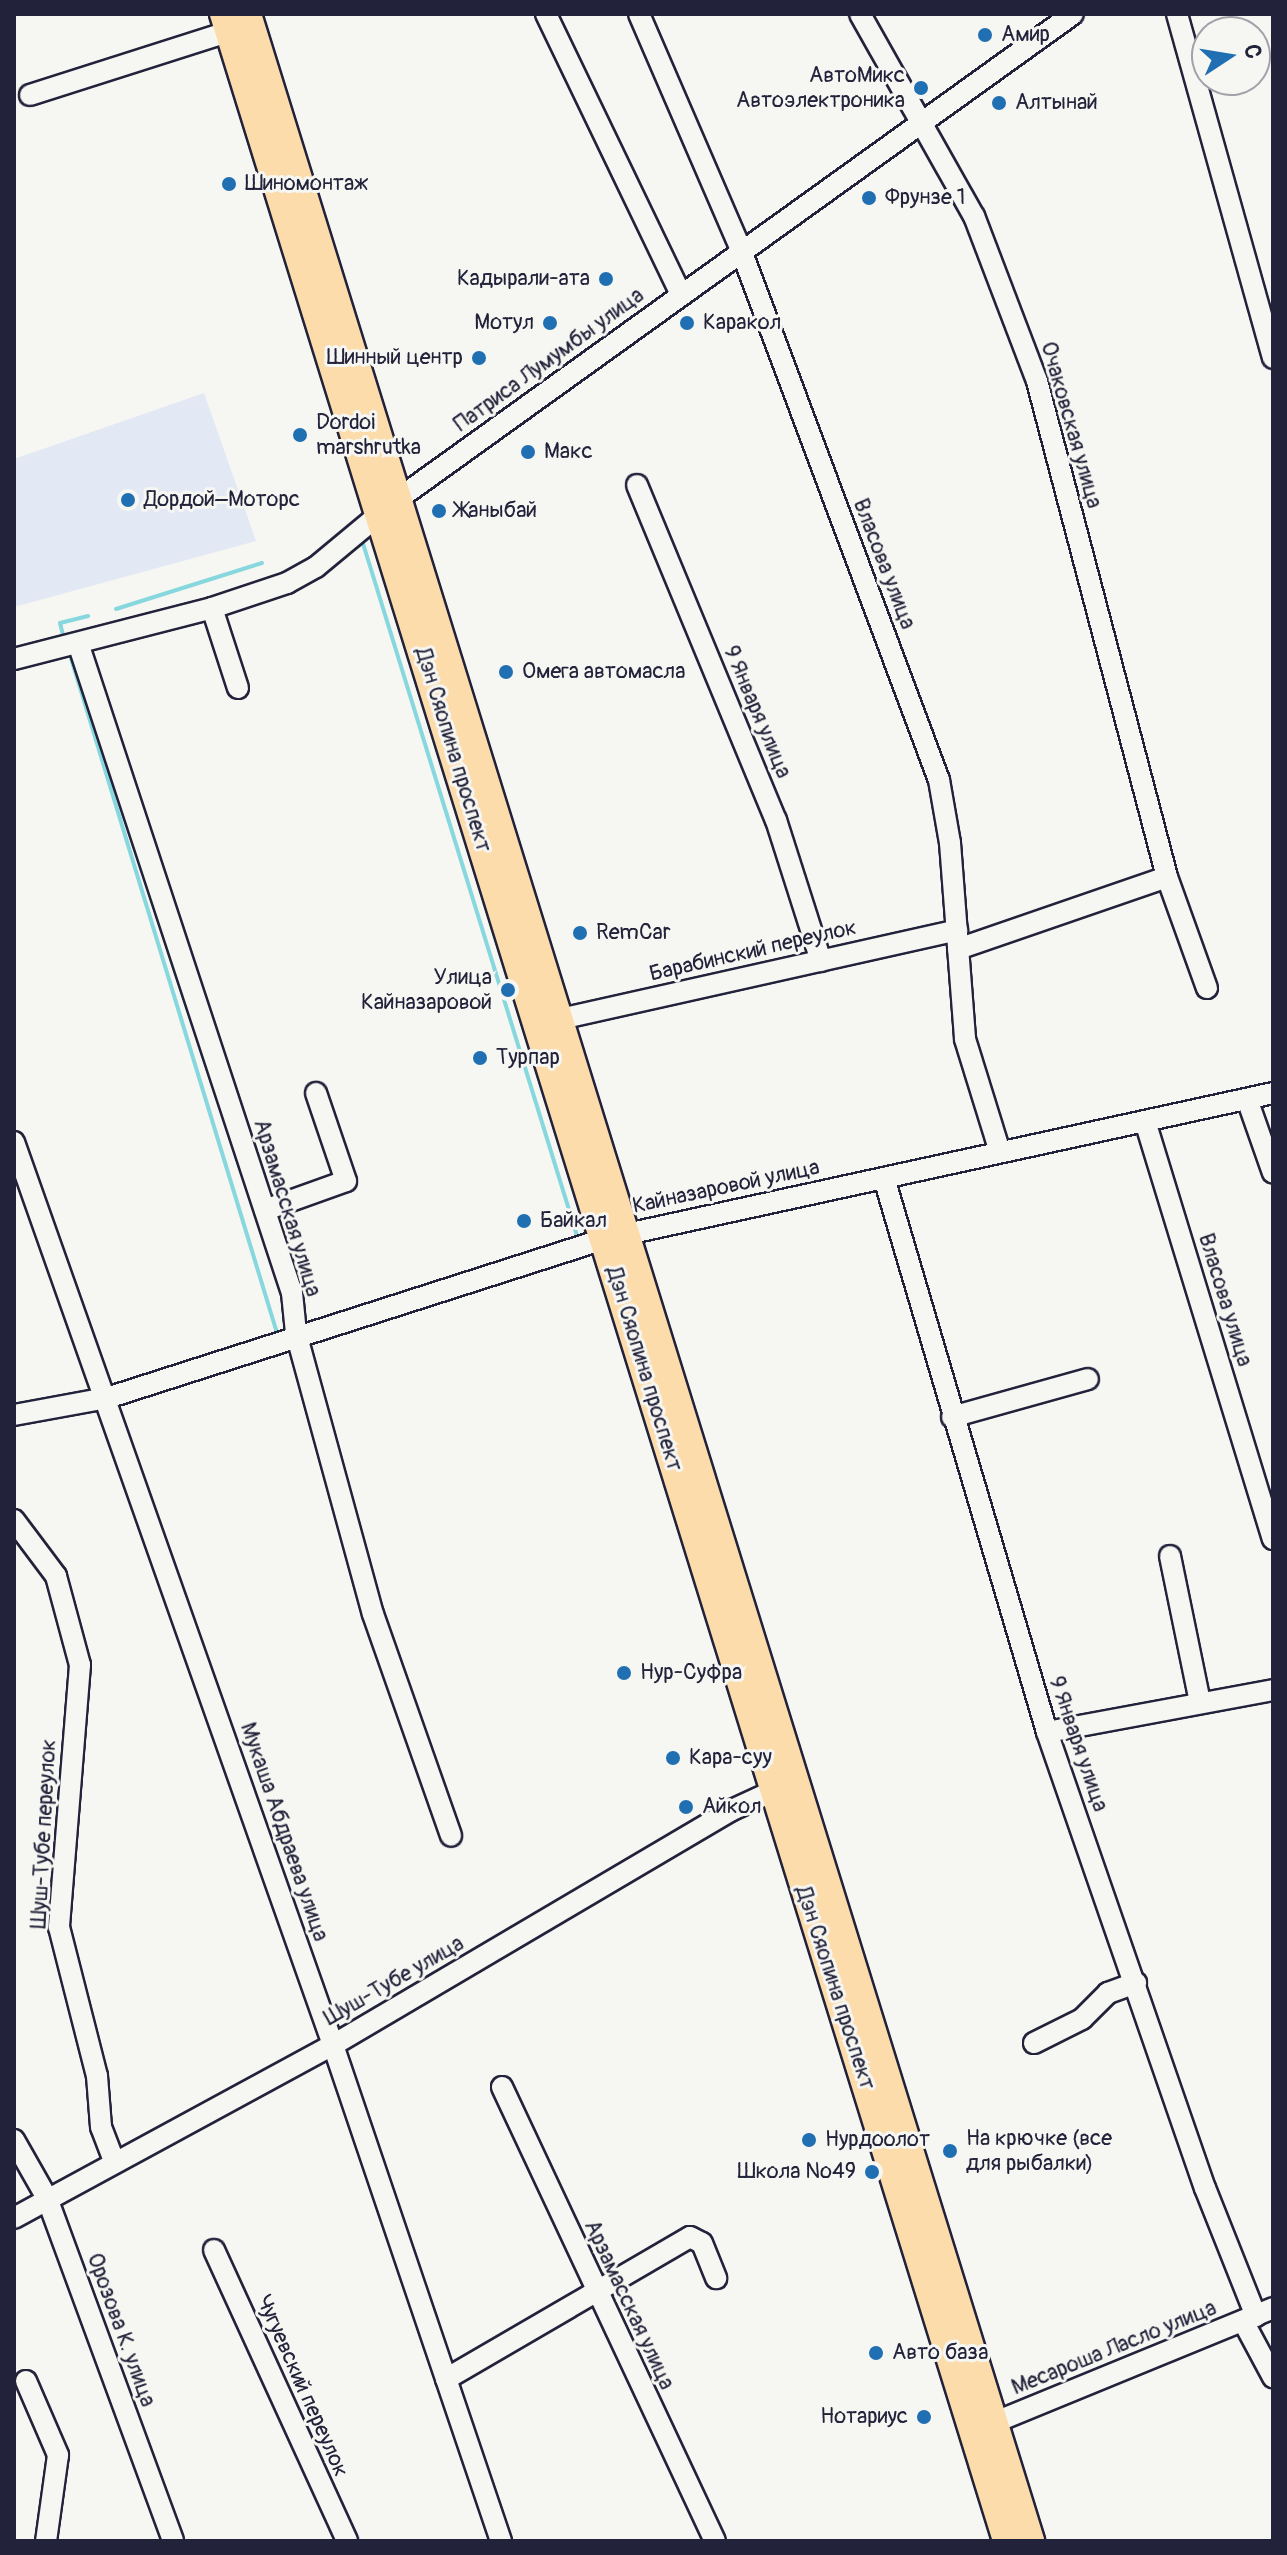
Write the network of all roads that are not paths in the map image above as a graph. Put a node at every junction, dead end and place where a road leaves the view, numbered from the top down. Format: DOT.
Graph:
graph roads {
  1 [pos="248,14"];
  2 [pos="546,14"];
  3 [pos="639,14"];
  4 [pos="860,14"];
  5 [pos="1073,14"];
  6 [pos="1177,14"];
  7 [pos="225,23"];
  8 [pos="30,95"];
  9 [pos="920,120"];
  10 [pos="741,250"];
  11 [pos="681,294"];
  12 [pos="1273,358"];
  13 [pos="637,485"];
  14 [pos="388,506"];
  15 [pos="212,608"];
  16 [pos="78,643"];
  17 [pos="14,659"];
  18 [pos="238,688"];
  19 [pos="497,854"];
  20 [pos="1167,877"];
  21 [pos="958,940"];
  22 [pos="821,961"];
  23 [pos="1207,988"];
  24 [pos="560,1019"];
  25 [pos="316,1093"];
  26 [pos="1273,1093"];
  27 [pos="1247,1099"];
  28 [pos="1145,1121"];
  29 [pos="14,1142"];
  30 [pos="1000,1152"];
  31 [pos="1273,1173"];
  32 [pos="884,1178"];
  33 [pos="265,1210"];
  34 [pos="614,1236"];
  35 [pos="296,1333"];
  36 [pos="1088,1379"];
  37 [pos="107,1398"];
  38 [pos="14,1415"];
  39 [pos="952,1417"];
  40 [pos="14,1520"];
  41 [pos="1273,1539"];
  42 [pos="1170,1556"];
  43 [pos="1273,1690"];
  44 [pos="1200,1702"];
  45 [pos="1047,1732"];
  46 [pos="784,1786"];
  47 [pos="451,1836"];
  48 [pos="1136,1983"];
  49 [pos="1034,2043"];
  50 [pos="333,2045"];
  51 [pos="502,2087"];
  52 [pos="14,2140"];
  53 [pos="114,2161"];
  54 [pos="47,2198"];
  55 [pos="14,2218"];
  56 [pos="214,2250"];
  57 [pos="716,2278"];
  58 [pos="594,2292"];
  59 [pos="1257,2315"];
  60 [pos="1273,2377"];
  61 [pos="446,2379"];
  62 [pos="26,2381"];
  63 [pos="985,2427"];
  64 [pos="46,2541"];
  65 [pos="173,2541"];
  66 [pos="347,2541"];
  67 [pos="501,2541"];
  68 [pos="715,2541"];
  69 [pos="1006,2541"];
  70 [pos="1031,2541"];
  1 -- 14 [label="main road, Дэн Сяопина проспект"];
  2 -- 11 [label="street"];
  3 -- 10 [label="street, Власова улица"];
  4 -- 9 [label="street, Очаковская улица"];
  5 -- 9 [label="street, Патриса Лумумбы улица"];
  6 -- 12 [label="street"];
  7 -- 8 [label="street"];
  7 -- 14 [label="main road, Дэн Сяопина проспект"];
  9 -- 10 [label="street, Патриса Лумумбы улица"];
  9 -- 20 [label="street, Очаковская улица"];
  10 -- 11 [label="street, Патриса Лумумбы улица"];
  10 -- 21 [label="street, Власова улица"];
  11 -- 14 [label="street, Патриса Лумумбы улица"];
  13 -- 22 [label="street, 9 Января улица"];
  14 -- 15 [label="street, Патриса Лумумбы улица"];
  14 -- 19 [label="main road, Дэн Сяопина проспект"];
  15 -- 16 [label="street, Патриса Лумумбы улица"];
  15 -- 18 [label="street"];
  16 -- 17 [label="street, Патриса Лумумбы улица"];
  16 -- 33 [label="street, Арзамасская улица"];
  19 -- 24 [label="main road, Дэн Сяопина проспект"];
  19 -- 34 [label="main road, Дэн Сяопина проспект"];
  20 -- 21 [label="street"];
  20 -- 23 [label="street, Очаковская улица"];
  21 -- 22 [label="street, Барабинский переулок"];
  21 -- 30 [label="street, Власова улица"];
  22 -- 24 [label="street, Барабинский переулок"];
  24 -- 34 [label="main road, Дэн Сяопина проспект"];
  25 -- 33 [label="street"];
  26 -- 27 [label="street, Кайназаровой улица"];
  27 -- 28 [label="street, Кайназаровой улица"];
  27 -- 31 [label="street"];
  28 -- 30 [label="street, Кайназаровой улица"];
  28 -- 41 [label="street, Власова улица"];
  29 -- 37 [label="street, Мукаша Абдраева улица"];
  30 -- 32 [label="street, Кайназаровой улица"];
  32 -- 34 [label="street, Кайназаровой улица"];
  32 -- 39 [label="street, 9 Января улица"];
  33 -- 35 [label="street, Арзамасская улица"];
  34 -- 35 [label="street, Кайназаровой улица"];
  34 -- 46 [label="main road, Дэн Сяопина проспект"];
  35 -- 37 [label="street, Кайназаровой улица"];
  35 -- 47 [label="street, Арзамасская улица"];
  36 -- 39 [label="street"];
  37 -- 38 [label="street, Кайназаровой улица"];
  37 -- 50 [label="street, Мукаша Абдраева улица"];
  39 -- 45 [label="street, 9 Января улица"];
  40 -- 53 [label="street, Шуш-Тубе переулок"];
  42 -- 44 [label="street"];
  43 -- 44 [label="street"];
  44 -- 45 [label="street"];
  45 -- 48 [label="street, 9 Января улица"];
  46 -- 50 [label="street, Шуш-Тубе улица"];
  46 -- 63 [label="main road, Дэн Сяопина проспект"];
  48 -- 49 [label="street"];
  48 -- 59 [label="street, 9 Января улица"];
  50 -- 53 [label="street, Шуш-Тубе улица"];
  50 -- 61 [label="street, Мукаша Абдраева улица"];
  51 -- 58 [label="street, Арзамасская улица"];
  52 -- 54 [label="street, Орозова К. улица"];
  53 -- 54 [label="street, Шуш-Тубе улица"];
  54 -- 55 [label="street, Шуш-Тубе улица"];
  54 -- 65 [label="street, Орозова К. улица"];
  56 -- 66 [label="street, Чугуевский переулок"];
  57 -- 58 [label="street"];
  58 -- 61 [label="street"];
  58 -- 68 [label="street, Арзамасская улица"];
  59 -- 60 [label="street, 9 Января улица"];
  59 -- 63 [label="street, Месароша Ласло улица"];
  61 -- 67 [label="street, Мукаша Абдраева улица"];
  62 -- 64 [label="street"];
  63 -- 69 [label="main road, Дэн Сяопина проспект"];
  63 -- 70 [label="main road, Дэн Сяопина проспект"];
}
